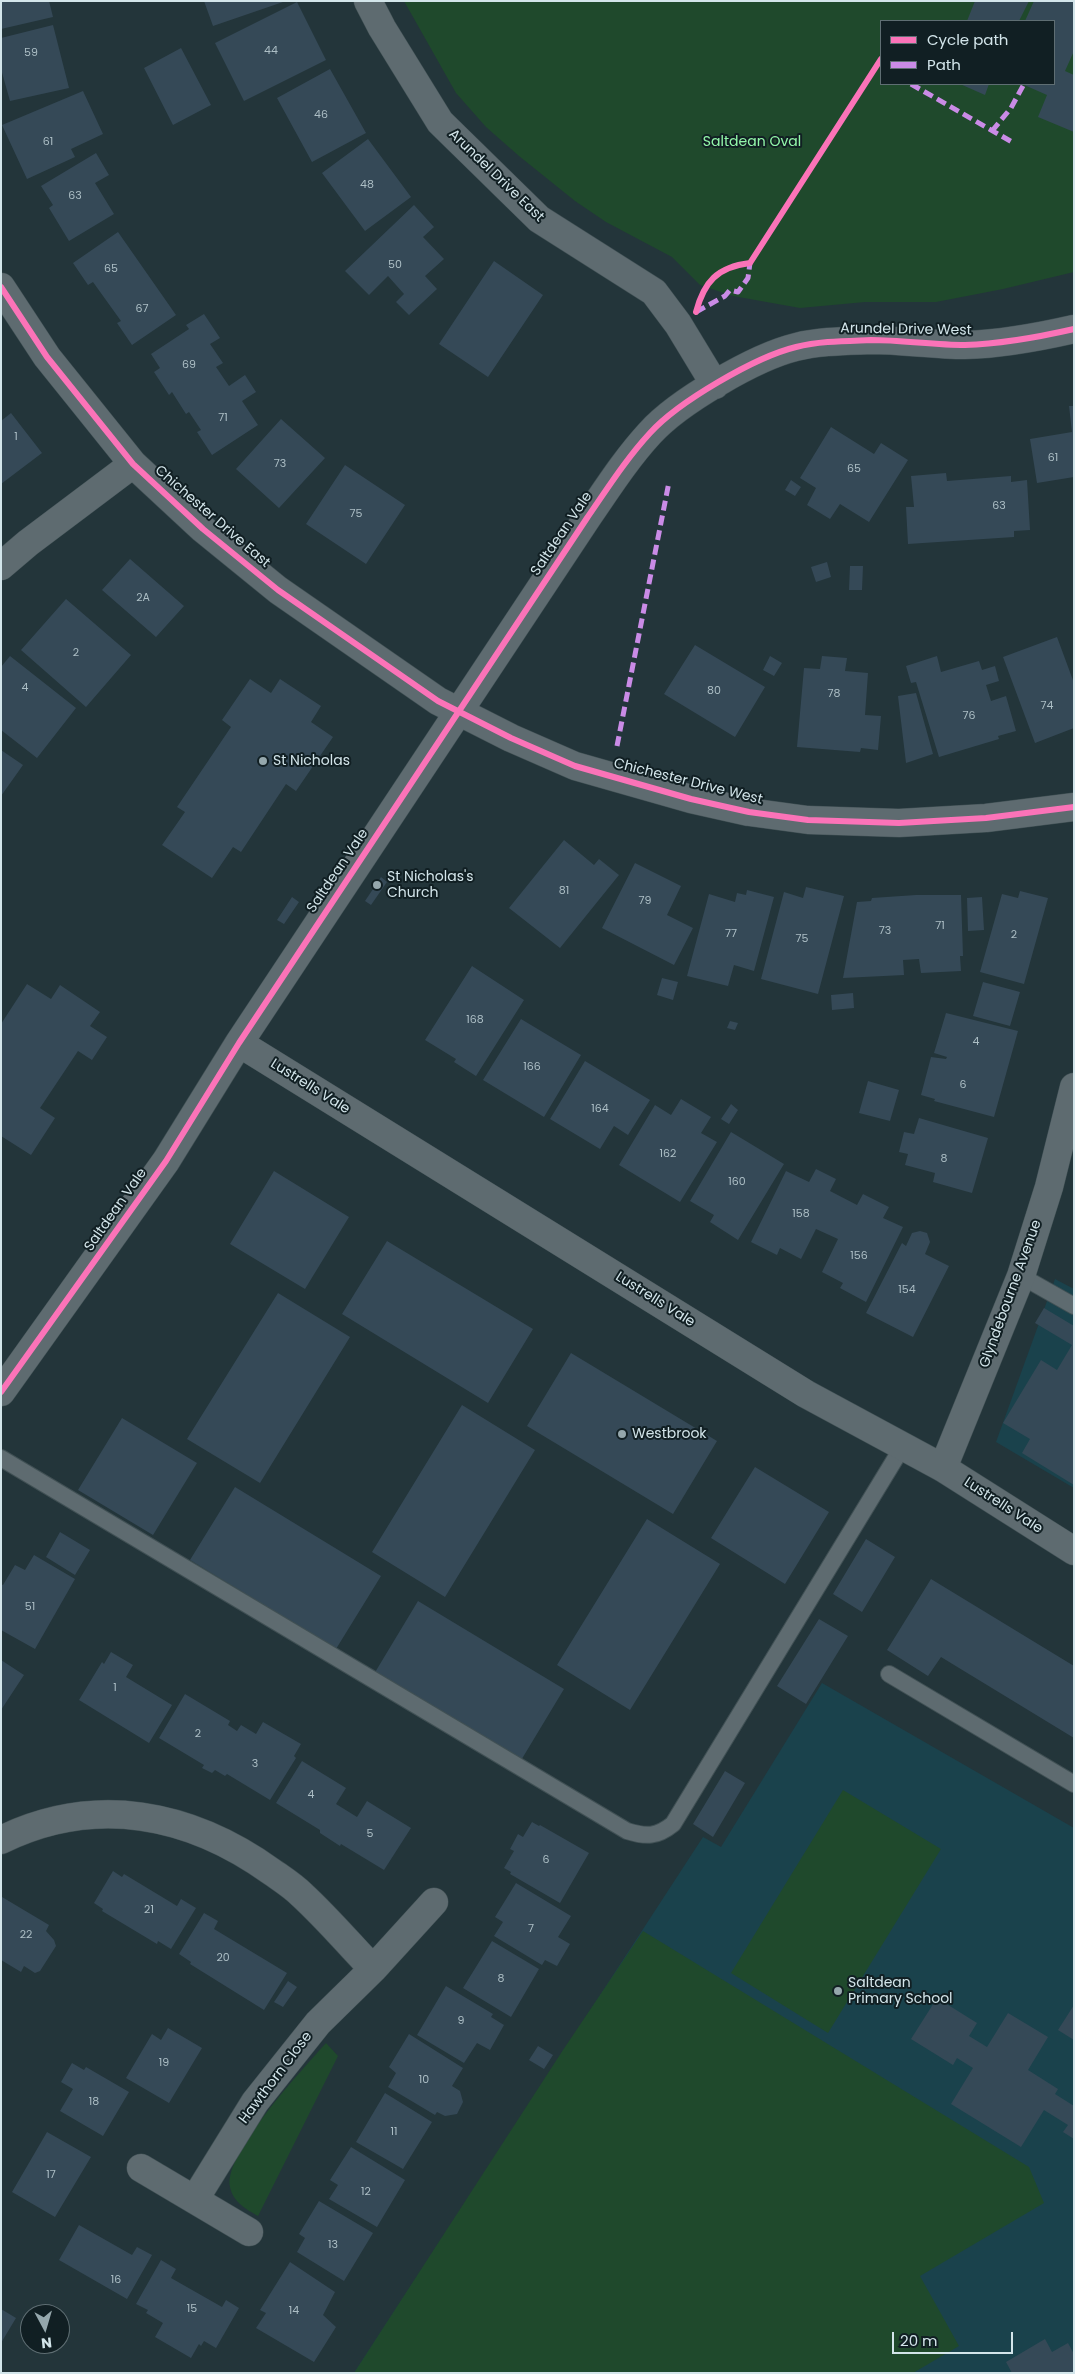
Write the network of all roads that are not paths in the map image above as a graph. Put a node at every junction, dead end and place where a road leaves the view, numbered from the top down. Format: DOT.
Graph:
graph roads {
  1 [pos="368,1"];
  2 [pos="1,287"];
  3 [pos="1074,329"];
  4 [pos="715,385"];
  5 [pos="133,464"];
  6 [pos="1,566"];
  7 [pos="459,711"];
  8 [pos="1074,807"];
  9 [pos="239,1043"];
  10 [pos="1074,1087"];
  11 [pos="1021,1276"];
  12 [pos="1074,1306"];
  13 [pos="1,1392"];
  14 [pos="903,1446"];
  15 [pos="1,1458"];
  16 [pos="944,1468"];
  17 [pos="1074,1552"];
  18 [pos="889,1674"];
  19 [pos="1074,1784"];
  20 [pos="1,1840"];
  21 [pos="434,1902"];
  22 [pos="373,1969"];
  23 [pos="141,2168"];
  24 [pos="194,2199"];
  25 [pos="249,2232"];
  1 -- 4 [label="street, Arundel Drive East"];
  2 -- 5 [label="street, Chichester Drive East"];
  3 -- 4 [label="street, Arundel Drive West"];
  4 -- 7 [label="street, Saltdean Vale"];
  5 -- 6 [label="street"];
  5 -- 7 [label="street, Chichester Drive East"];
  7 -- 8 [label="street, Chichester Drive West"];
  7 -- 9 [label="street, Saltdean Vale"];
  9 -- 13 [label="street, Saltdean Vale"];
  9 -- 14 [label="street, Lustrells Vale"];
  10 -- 11 [label="street, Glyndebourne Avenue"];
  11 -- 12 [label="lane"];
  11 -- 16 [label="street, Glyndebourne Avenue"];
  14 -- 15 [label="lane"];
  14 -- 16 [label="street, Lustrells Vale"];
  16 -- 17 [label="street, Lustrells Vale"];
  18 -- 19 [label="lane"];
  20 -- 22 [label="street"];
  21 -- 22 [label="street, Hawthorn Close"];
  22 -- 24 [label="street, Hawthorn Close"];
  23 -- 24 [label="street"];
  24 -- 25 [label="street"];
}
